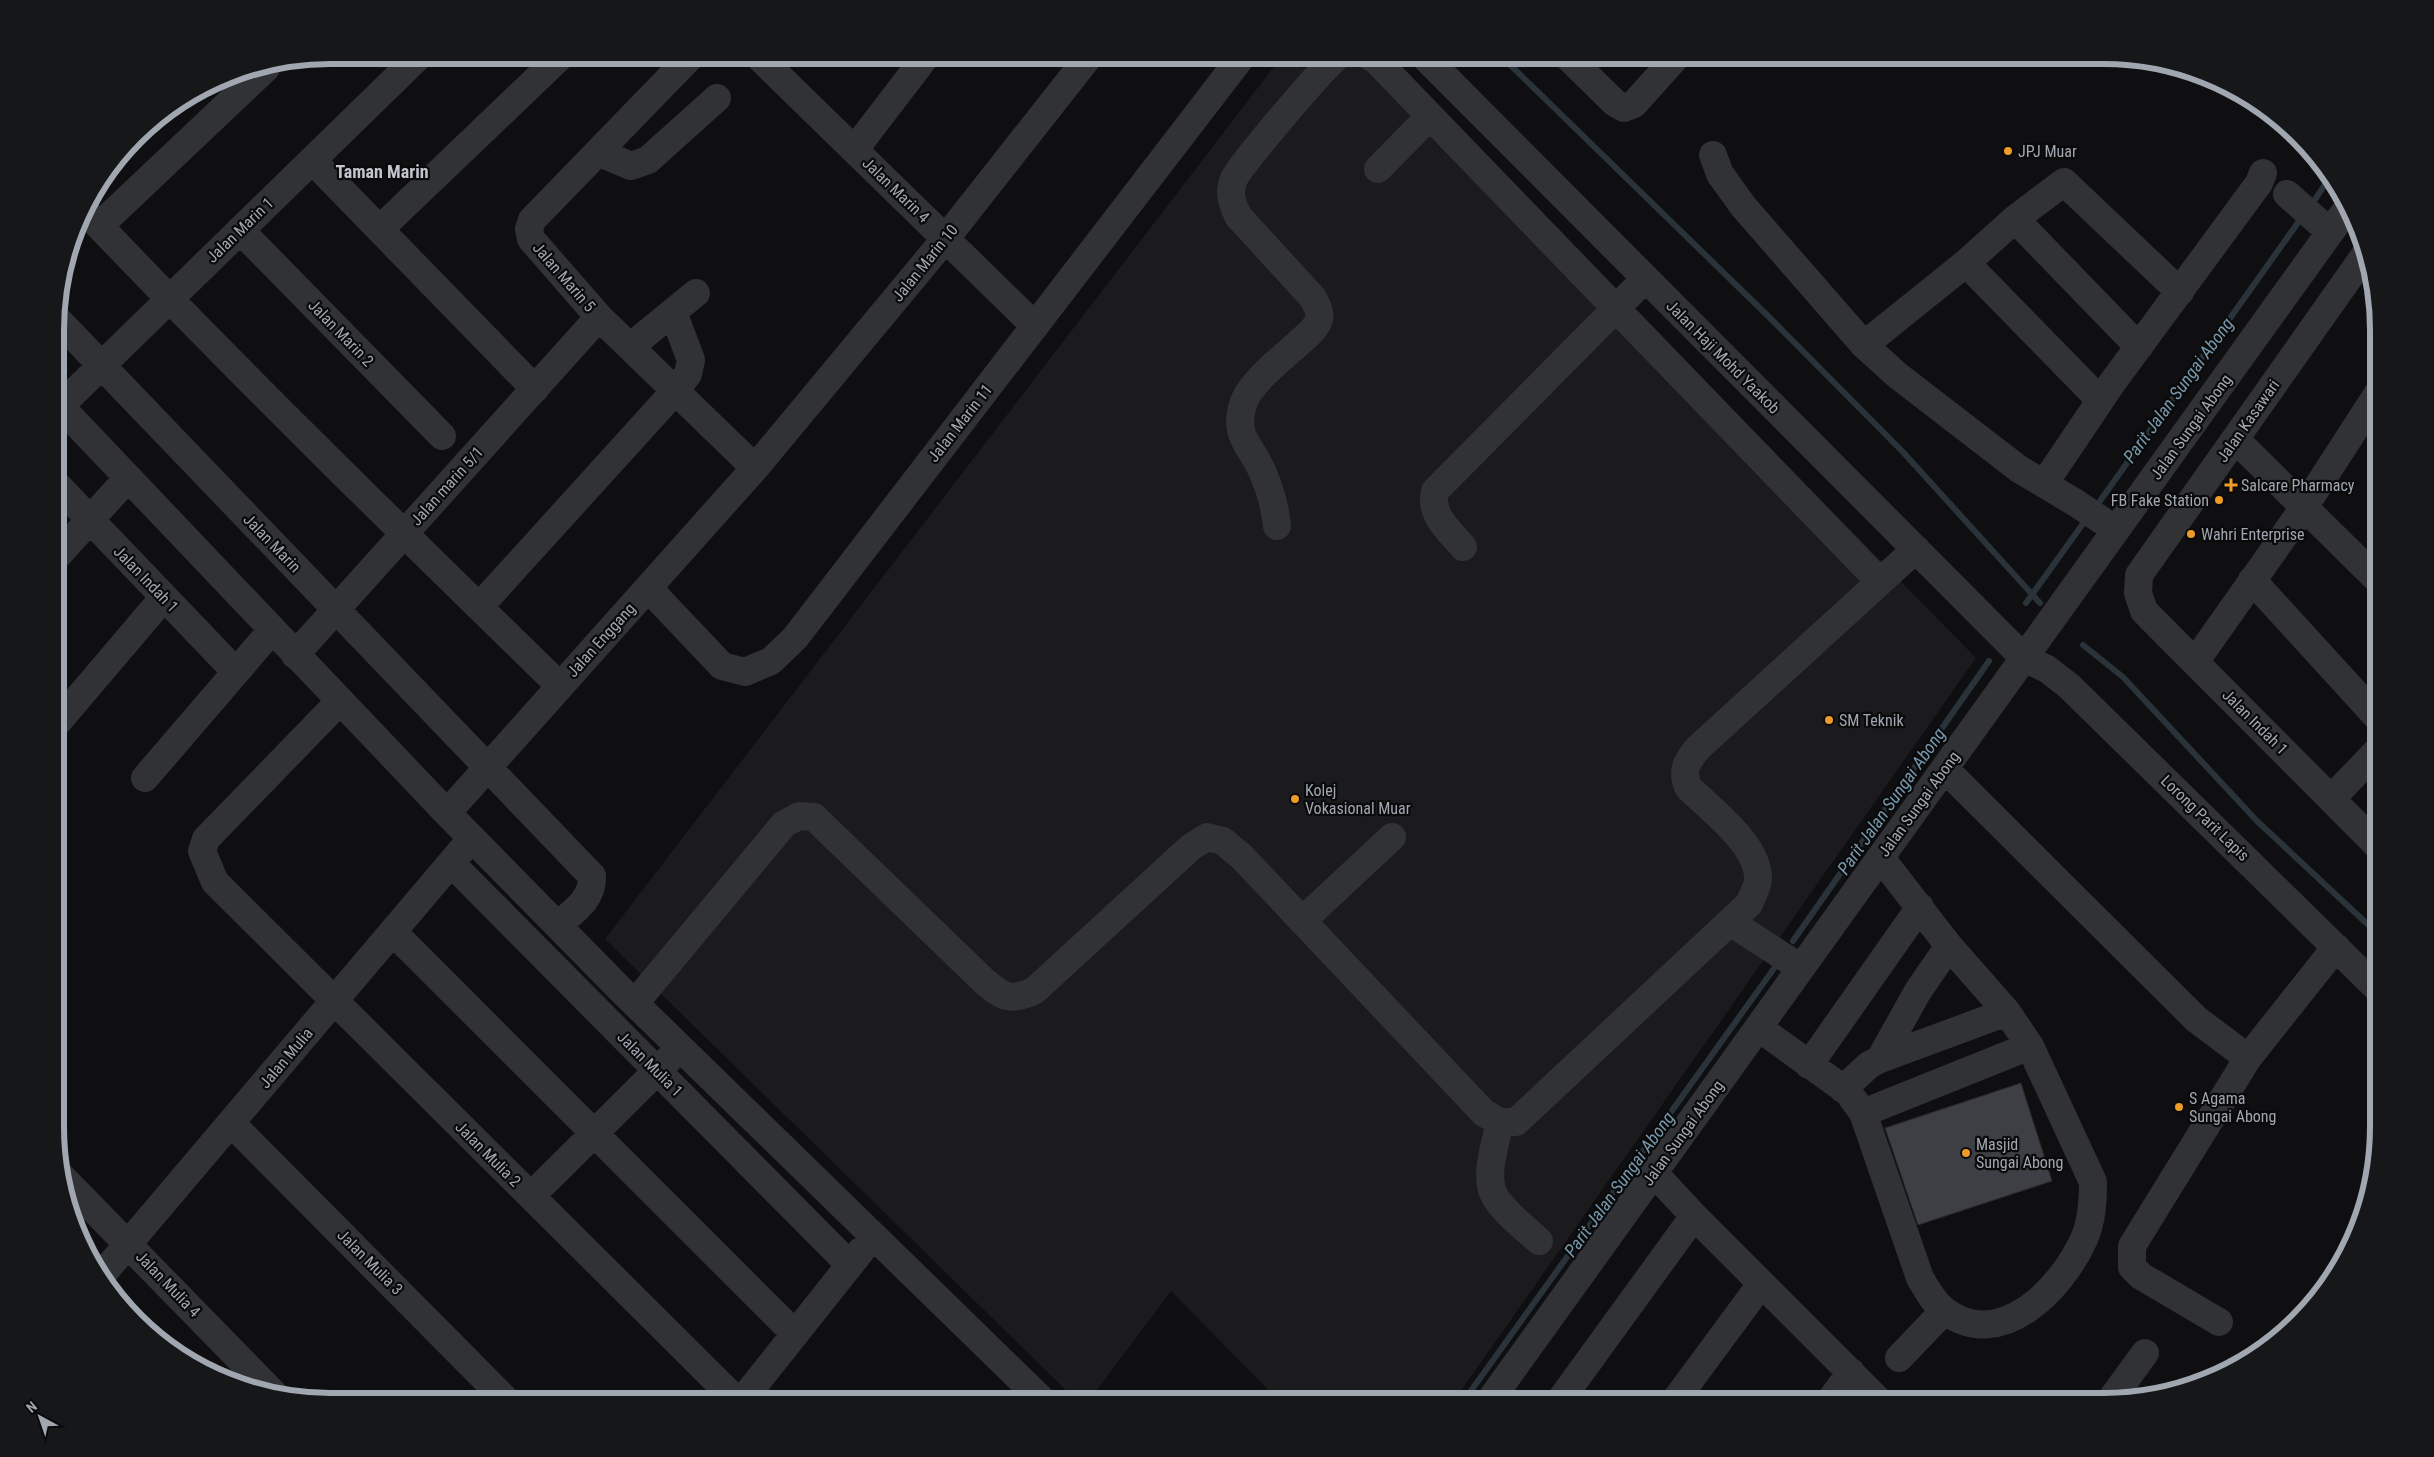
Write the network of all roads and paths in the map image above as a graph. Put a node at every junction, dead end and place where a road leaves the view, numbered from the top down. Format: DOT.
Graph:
graph roads {
  1 [pos="410,64"];
  2 [pos="553,64"];
  3 [pos="683,64"];
  4 [pos="766,64"];
  5 [pos="920,64"];
  6 [pos="1083,64"];
  7 [pos="1236,64"];
  8 [pos="1331,64"];
  9 [pos="1380,64"];
  10 [pos="1432,64"];
  11 [pos="1575,64"];
  12 [pos="1670,64"];
  13 [pos="260,73"];
  14 [pos="717,98"];
  15 [pos="1430,116"];
  16 [pos="855,149"];
  17 [pos="598,152"];
  18 [pos="1713,155"];
  19 [pos="312,160"];
  20 [pos="1378,169"];
  21 [pos="2263,173"];
  22 [pos="2287,194"];
  23 [pos="2342,210"];
  24 [pos="91,218"];
  25 [pos="2015,218"];
  26 [pos="2322,224"];
  27 [pos="380,229"];
  28 [pos="240,230"];
  29 [pos="946,238"];
  30 [pos="2361,261"];
  31 [pos="1966,263"];
  32 [pos="1645,279"];
  33 [pos="2180,292"];
  34 [pos="696,293"];
  35 [pos="169,299"];
  36 [pos="1616,310"];
  37 [pos="673,312"];
  38 [pos="599,317"];
  39 [pos="64,326"];
  40 [pos="1035,326"];
  41 [pos="1864,345"];
  42 [pos="630,347"];
  43 [pos="2139,347"];
  44 [pos="102,365"];
  45 [pos="535,389"];
  46 [pos="675,391"];
  47 [pos="64,399"];
  48 [pos="2100,400"];
  49 [pos="2370,405"];
  50 [pos="64,409"];
  51 [pos="442,436"];
  52 [pos="2235,439"];
  53 [pos="755,468"];
  54 [pos="128,478"];
  55 [pos="2044,484"];
  56 [pos="64,492"];
  57 [pos="2305,506"];
  58 [pos="90,520"];
  59 [pos="2108,525"];
  60 [pos="1277,526"];
  61 [pos="403,535"];
  62 [pos="1463,547"];
  63 [pos="64,548"];
  64 [pos="1916,550"];
  65 [pos="2370,564"];
  66 [pos="2252,580"];
  67 [pos="1880,582"];
  68 [pos="648,588"];
  69 [pos="2138,593"];
  70 [pos="164,597"];
  71 [pos="479,607"];
  72 [pos="336,609"];
  73 [pos="272,630"];
  74 [pos="295,655"];
  75 [pos="2024,658"];
  76 [pos="2195,662"];
  77 [pos="236,672"];
  78 [pos="560,686"];
  79 [pos="340,702"];
  80 [pos="2370,709"];
  81 [pos="64,715"];
  82 [pos="2370,758"];
  83 [pos="487,767"];
  84 [pos="1945,768"];
  85 [pos="144,778"];
  86 [pos="2331,799"];
  87 [pos="447,813"];
  88 [pos="1392,837"];
  89 [pos="472,838"];
  90 [pos="2370,838"];
  91 [pos="1880,858"];
  92 [pos="451,863"];
  93 [pos="1920,907"];
  94 [pos="1302,921"];
  95 [pos="1730,922"];
  96 [pos="558,926"];
  97 [pos="392,932"];
  98 [pos="1949,946"];
  99 [pos="2336,947"];
  100 [pos="1801,968"];
  101 [pos="2370,981"];
  102 [pos="334,1002"];
  103 [pos="635,1003"];
  104 [pos="2007,1012"];
  105 [pos="1758,1028"];
  106 [pos="2030,1046"];
  107 [pos="680,1047"];
  108 [pos="2248,1058"];
  109 [pos="1880,1059"];
  110 [pos="1810,1065"];
  111 [pos="657,1071"];
  112 [pos="1843,1089"];
  113 [pos="1863,1112"];
  114 [pos="1500,1122"];
  115 [pos="232,1123"];
  116 [pos="594,1134"];
  117 [pos="1654,1173"];
  118 [pos="71,1186"];
  119 [pos="531,1196"];
  120 [pos="1694,1216"];
  121 [pos="873,1236"];
  122 [pos="1538,1241"];
  123 [pos="129,1244"];
  124 [pos="850,1265"];
  125 [pos="106,1270"];
  126 [pos="1761,1284"];
  127 [pos="1944,1311"];
  128 [pos="2220,1322"];
  129 [pos="795,1334"];
  130 [pos="2145,1353"];
  131 [pos="1899,1358"];
  132 [pos="1851,1372"];
  133 [pos="265,1385"];
  134 [pos="499,1393"];
  135 [pos="730,1393"];
  136 [pos="746,1393"];
  137 [pos="1035,1393"];
  138 [pos="1495,1393"];
  139 [pos="1565,1393"];
  140 [pos="1681,1393"];
  141 [pos="1836,1393"];
  142 [pos="1871,1393"];
  143 [pos="2116,1393"];
  1 -- 19 [label="street, Jalan Marin 1"];
  2 -- 27 [label="street"];
  3 -- 17 [label="street, Jalan Marin 5"];
  4 -- 16 [label="street, Jalan Marin 4"];
  5 -- 16 [label="street"];
  6 -- 29 [label="street, Jalan Marin 10"];
  7 -- 40 [label="street, Jalan Marin 11"];
  8 -- 60 [label="street"];
  9 -- 15 [label="street"];
  10 -- 32 [label="street, Jalan Haji Mohd Yaakob"];
  11 -- 12 [label="street"];
  13 -- 24 [label="street"];
  14 -- 17 [label="street"];
  15 -- 20 [label="street"];
  15 -- 36 [label="street"];
  16 -- 29 [label="street, Jalan Marin 4"];
  17 -- 38 [label="street, Jalan Marin 5"];
  18 -- 41 [label="street"];
  19 -- 27 [label="street"];
  19 -- 28 [label="street, Jalan Marin 1"];
  21 -- 33 [label="street"];
  22 -- 26 [label="street"];
  23 -- 26 [label="street, Jalan Sungai Abong"];
  24 -- 35 [label="street"];
  25 -- 31 [label="street"];
  25 -- 33 [label="street"];
  25 -- 43 [label="street"];
  26 -- 59 [label="street, Jalan Sungai Abong"];
  27 -- 45 [label="street"];
  28 -- 35 [label="street, Jalan Marin 1"];
  28 -- 51 [label="street, Jalan Marin 2"];
  29 -- 40 [label="street, Jalan Marin 4"];
  29 -- 53 [label="street, Jalan Marin 10"];
  30 -- 52 [label="street, Jalan Kasawari"];
  31 -- 41 [label="street"];
  31 -- 48 [label="street"];
  32 -- 36 [label="street"];
  32 -- 64 [label="street, Jalan Haji Mohd Yaakob"];
  33 -- 43 [label="street"];
  34 -- 37 [label="street"];
  35 -- 44 [label="street, Jalan Marin 1"];
  35 -- 61 [label="street"];
  36 -- 62 [label="street"];
  36 -- 67 [label="street"];
  37 -- 42 [label="street"];
  37 -- 46 [label="street"];
  38 -- 42 [label="street, Jalan Marin 5"];
  38 -- 45 [label="street, Jalan marin 5/1"];
  39 -- 44 [label="street, Jalan Marin"];
  40 -- 68 [label="street, Jalan Marin 11"];
  41 -- 55 [label="street"];
  42 -- 46 [label="street, Jalan Marin 5"];
  43 -- 48 [label="street"];
  44 -- 47 [label="street, Jalan Marin 1"];
  44 -- 72 [label="street, Jalan Marin"];
  45 -- 61 [label="street, Jalan marin 5/1"];
  46 -- 53 [label="street, Jalan Marin 5"];
  46 -- 71 [label="street"];
  48 -- 55 [label="street"];
  49 -- 57 [label="street"];
  50 -- 54 [label="street"];
  52 -- 57 [label="street"];
  52 -- 69 [label="street, Jalan Kasawari"];
  53 -- 68 [label="street, Jalan Enggang"];
  54 -- 58 [label="street"];
  54 -- 73 [label="street"];
  55 -- 59 [label="street"];
  56 -- 58 [label="street, Jalan Indah 1"];
  57 -- 65 [label="street"];
  57 -- 66 [label="street"];
  58 -- 63 [label="street"];
  58 -- 70 [label="street, Jalan Indah 1"];
  59 -- 75 [label="street, Jalan Sungai Abong"];
  61 -- 71 [label="street"];
  61 -- 72 [label="street, Jalan marin 5/1"];
  64 -- 67 [label="street"];
  64 -- 75 [label="street, Jalan Haji Mohd Yaakob"];
  66 -- 76 [label="street"];
  66 -- 80 [label="street"];
  67 -- 95 [label="street"];
  68 -- 78 [label="street, Jalan Enggang"];
  69 -- 76 [label="street, Jalan Indah 1"];
  70 -- 77 [label="street, Jalan Indah 1"];
  70 -- 81 [label="street"];
  71 -- 78 [label="street"];
  72 -- 74 [label="street, Jalan marin 5/1"];
  72 -- 83 [label="street, Jalan Marin"];
  73 -- 74 [label="street"];
  73 -- 77 [label="street"];
  74 -- 79 [label="street"];
  75 -- 84 [label="street, Jalan Sungai Abong"];
  75 -- 99 [label="street, Lorong Parit Lapis"];
  76 -- 86 [label="street, Jalan Indah 1"];
  77 -- 85 [label="street"];
  78 -- 83 [label="street, Jalan Enggang"];
  79 -- 87 [label="street"];
  79 -- 102 [label="street, Jalan Mulia 2"];
  82 -- 86 [label="street"];
  83 -- 87 [label="street, Jalan Enggang"];
  83 -- 96 [label="street, Jalan Marin"];
  84 -- 91 [label="street, Jalan Sungai Abong"];
  84 -- 108 [label="street"];
  86 -- 90 [label="street, Jalan Indah 1"];
  87 -- 89 [label="street"];
  88 -- 94 [label="street"];
  89 -- 92 [label="street, Jalan Mulia"];
  89 -- 96 [label="street"];
  91 -- 93 [label="street"];
  91 -- 100 [label="street, Jalan Sungai Abong"];
  92 -- 97 [label="street, Jalan Mulia"];
  92 -- 111 [label="street, Jalan Mulia 1"];
  93 -- 98 [label="street"];
  93 -- 110 [label="street"];
  94 -- 103 [label="street"];
  94 -- 114 [label="street"];
  95 -- 100 [label="street"];
  95 -- 114 [label="street"];
  96 -- 103 [label="street"];
  97 -- 102 [label="street, Jalan Mulia"];
  97 -- 116 [label="street"];
  98 -- 104 [label="street"];
  98 -- 109 [label="street"];
  99 -- 101 [label="street, Lorong Parit Lapis"];
  99 -- 108 [label="street"];
  100 -- 105 [label="street, Jalan Sungai Abong"];
  102 -- 115 [label="street, Jalan Mulia"];
  102 -- 119 [label="street, Jalan Mulia 2"];
  103 -- 107 [label="street"];
  104 -- 106 [label="street"];
  104 -- 109 [label="street"];
  105 -- 110 [label="street"];
  105 -- 117 [label="street, Jalan Sungai Abong"];
  106 -- 113 [label="street"];
  106 -- 127 [label="street"];
  107 -- 111 [label="street"];
  107 -- 121 [label="street"];
  108 -- 128 [label="street"];
  109 -- 112 [label="street"];
  110 -- 112 [label="street"];
  111 -- 116 [label="street"];
  111 -- 124 [label="street, Jalan Mulia 1"];
  112 -- 113 [label="street"];
  113 -- 127 [label="street"];
  114 -- 122 [label="street"];
  115 -- 123 [label="street, Jalan Mulia"];
  115 -- 134 [label="street, Jalan Mulia 3"];
  116 -- 119 [label="street"];
  116 -- 129 [label="street"];
  117 -- 120 [label="street"];
  117 -- 138 [label="street, Jalan Sungai Abong"];
  118 -- 123 [label="street, Jalan Mulia 4"];
  119 -- 135 [label="street, Jalan Mulia 2"];
  120 -- 126 [label="street"];
  120 -- 139 [label="street"];
  121 -- 124 [label="street"];
  121 -- 137 [label="street"];
  123 -- 125 [label="street, Jalan Mulia"];
  123 -- 133 [label="street, Jalan Mulia 4"];
  124 -- 129 [label="street"];
  126 -- 132 [label="street"];
  126 -- 140 [label="street"];
  127 -- 131 [label="street"];
  129 -- 136 [label="street"];
  130 -- 143 [label="street"];
  132 -- 141 [label="street"];
  132 -- 142 [label="street"];
}
